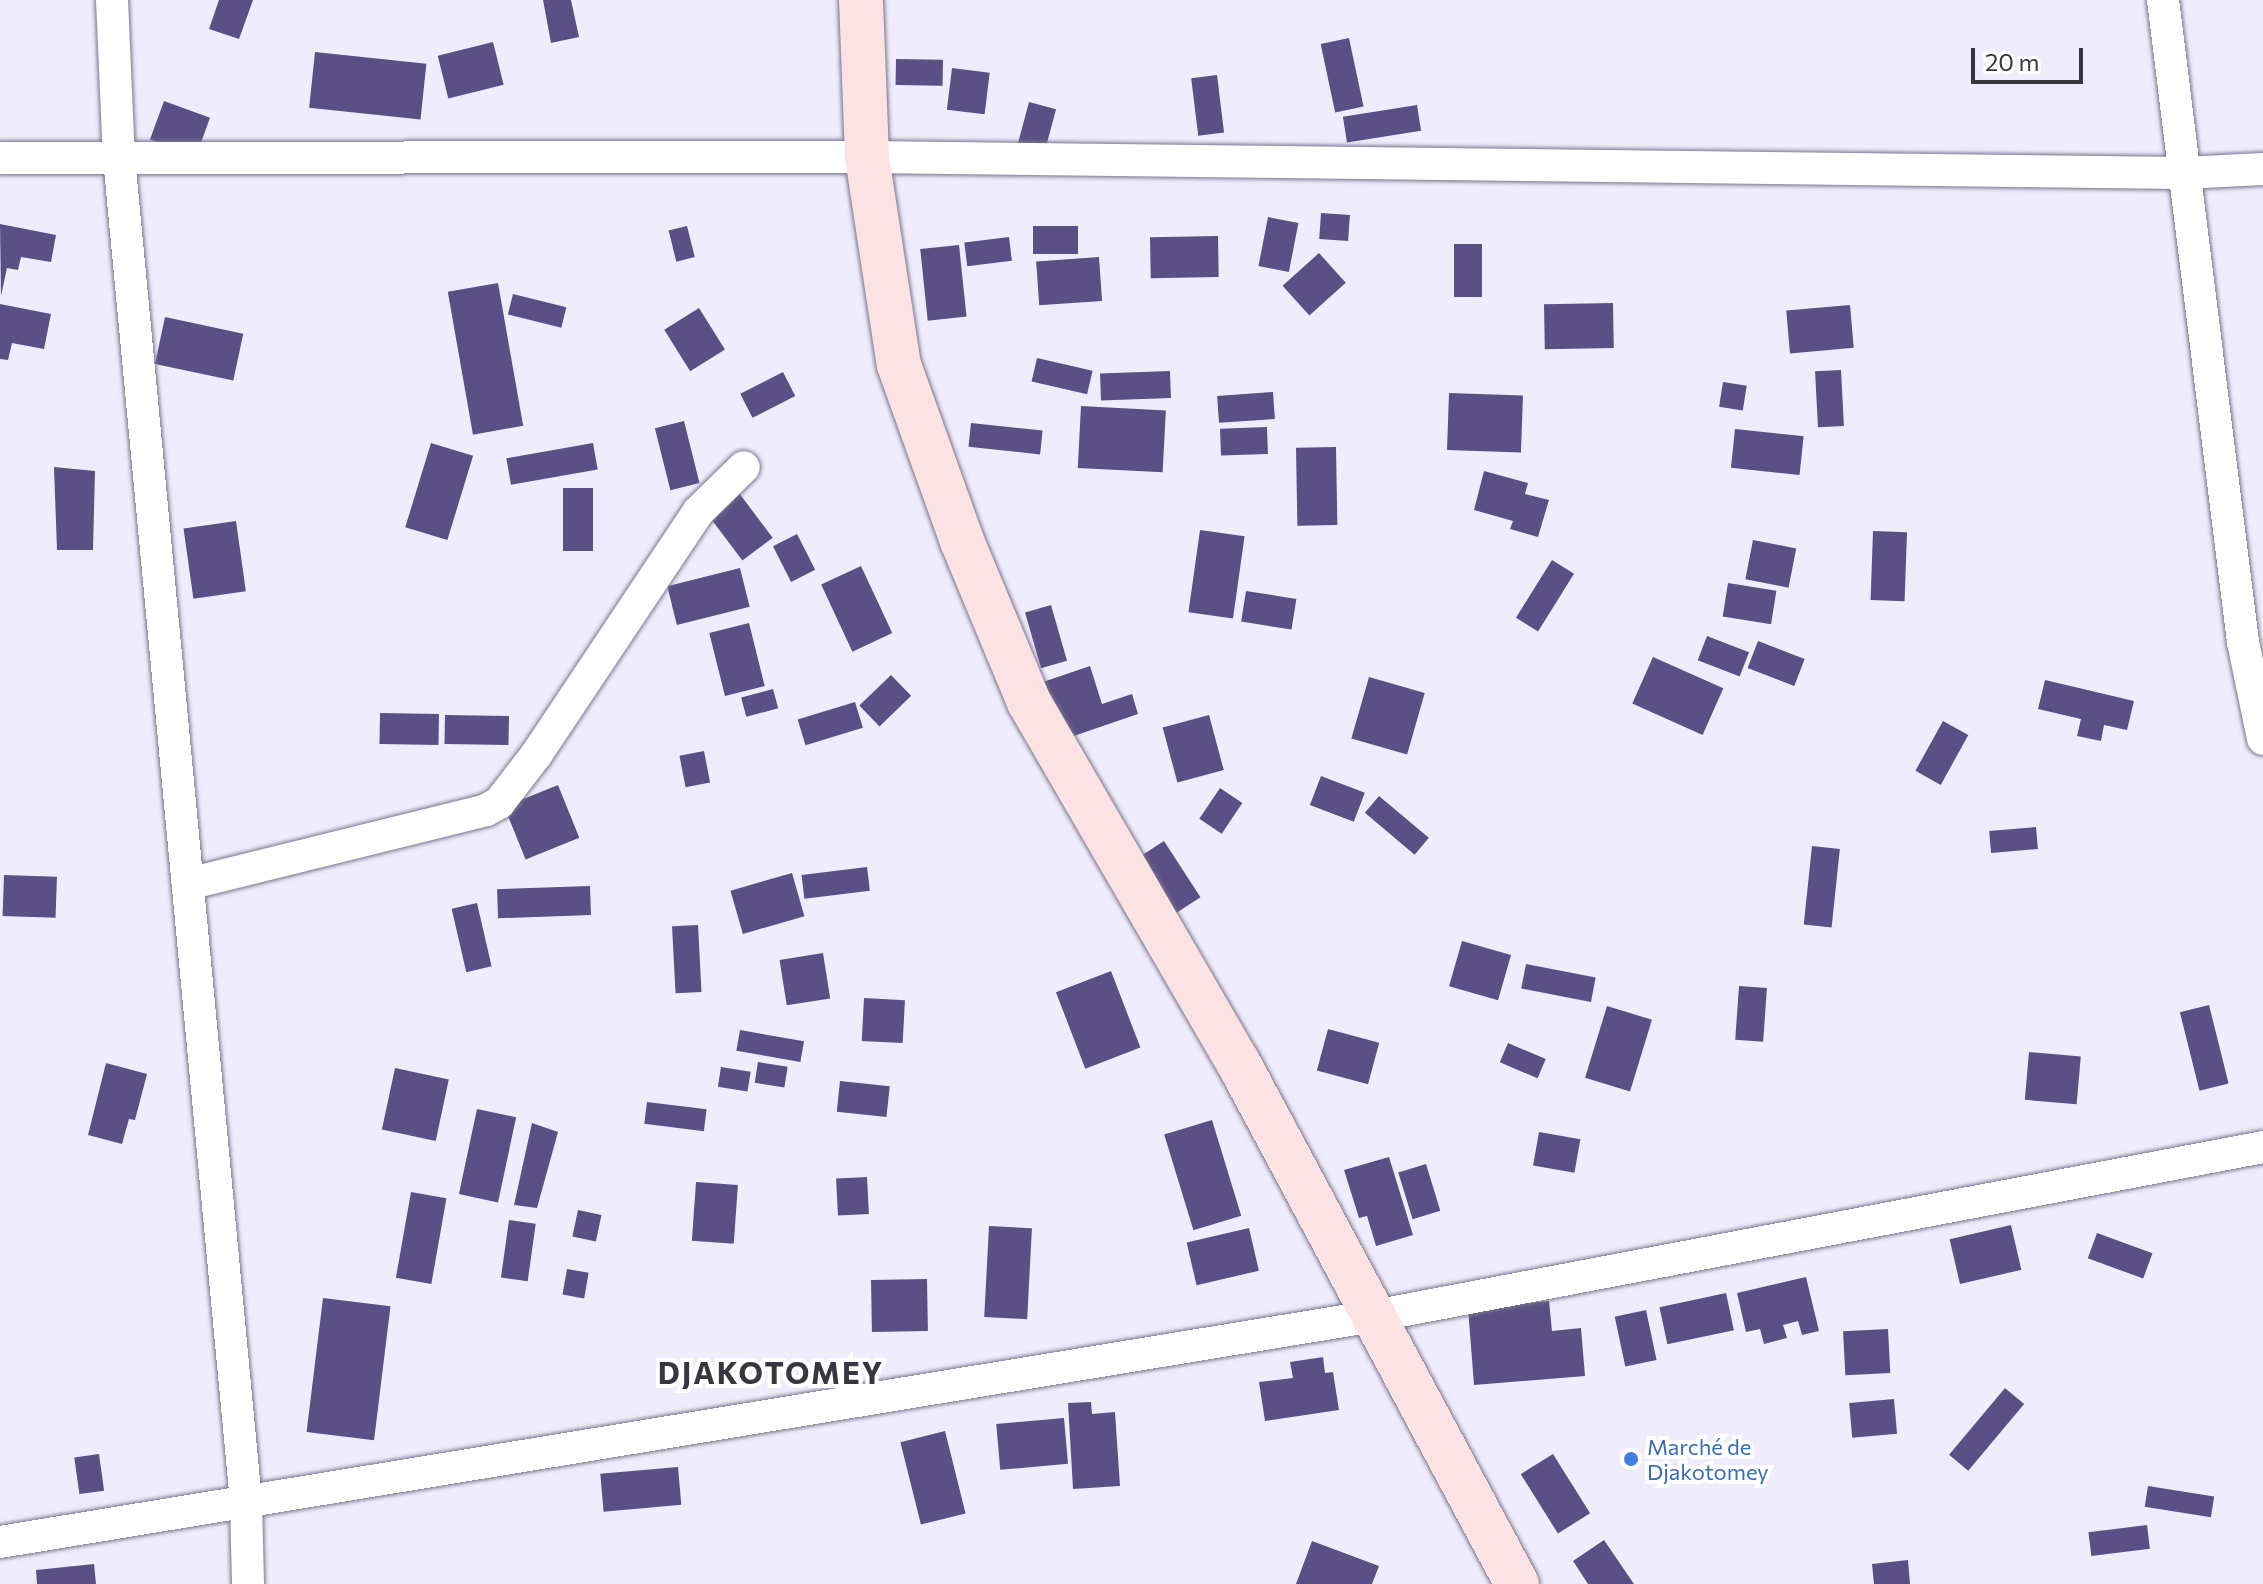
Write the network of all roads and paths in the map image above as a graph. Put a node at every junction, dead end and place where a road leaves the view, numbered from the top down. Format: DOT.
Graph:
graph roads {
  1 [pos="112,0"];
  2 [pos="861,0"];
  3 [pos="2163,0"];
  4 [pos="867,157"];
  5 [pos="0,158"];
  6 [pos="119,158"];
  7 [pos="2263,169"];
  8 [pos="2183,173"];
  9 [pos="744,467"];
  10 [pos="2263,739"];
  11 [pos="188,884"];
  12 [pos="2263,1147"];
  13 [pos="1374,1316"];
  14 [pos="246,1502"];
  15 [pos="0,1542"];
  16 [pos="248,1584"];
  17 [pos="1517,1584"];
  1 -- 6 [label="street"];
  2 -- 4 [label="street"];
  3 -- 8 [label="street"];
  4 -- 6 [label="street"];
  4 -- 8 [label="street"];
  4 -- 13 [label="street"];
  5 -- 6 [label="street"];
  6 -- 11 [label="street"];
  7 -- 8 [label="street"];
  8 -- 10 [label="street"];
  9 -- 11 [label="street"];
  11 -- 14 [label="street"];
  12 -- 13 [label="street"];
  13 -- 14 [label="street"];
  13 -- 17 [label="street"];
  14 -- 15 [label="street"];
  14 -- 16 [label="street"];
}
